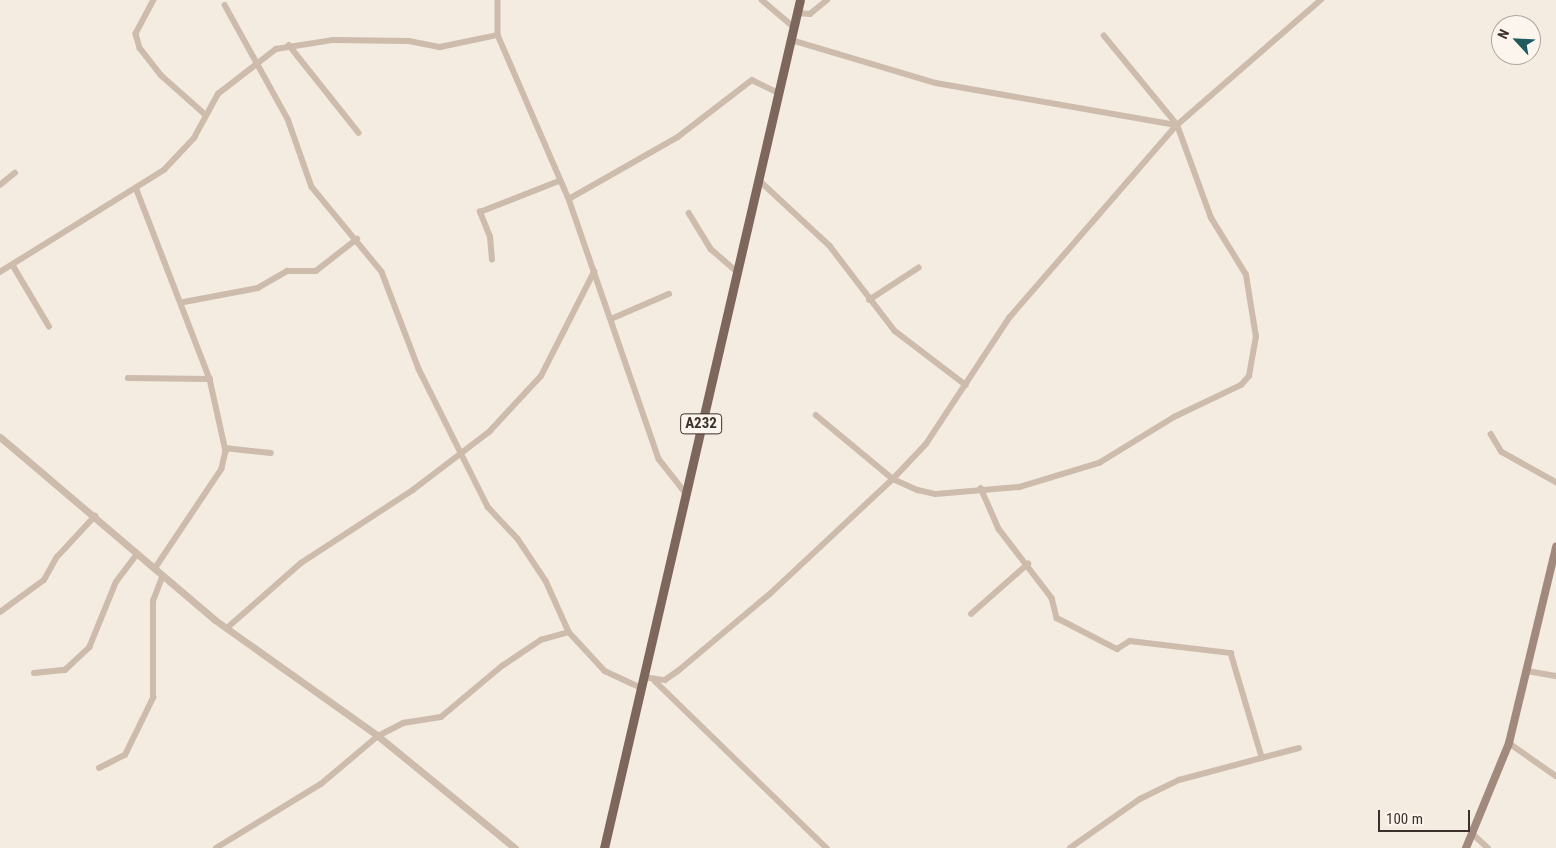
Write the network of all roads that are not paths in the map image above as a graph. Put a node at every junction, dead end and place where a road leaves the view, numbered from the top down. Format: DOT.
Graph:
graph roads {
  1 [pos="154,0"];
  2 [pos="498,0"];
  3 [pos="762,0"];
  4 [pos="800,0"];
  5 [pos="827,0"];
  6 [pos="1321,0"];
  7 [pos="225,5"];
  8 [pos="798,13"];
  9 [pos="794,27"];
  10 [pos="498,35"];
  11 [pos="1104,36"];
  12 [pos="791,40"];
  13 [pos="289,45"];
  14 [pos="257,62"];
  15 [pos="779,93"];
  16 [pos="205,114"];
  17 [pos="1177,124"];
  18 [pos="359,133"];
  19 [pos="14,173"];
  20 [pos="759,180"];
  21 [pos="559,181"];
  22 [pos="0,185"];
  23 [pos="137,190"];
  24 [pos="569,199"];
  25 [pos="689,213"];
  26 [pos="357,240"];
  27 [pos="492,260"];
  28 [pos="14,267"];
  29 [pos="918,268"];
  30 [pos="0,272"];
  31 [pos="594,272"];
  32 [pos="737,272"];
  33 [pos="669,294"];
  34 [pos="869,300"];
  35 [pos="184,302"];
  36 [pos="611,319"];
  37 [pos="49,326"];
  38 [pos="128,378"];
  39 [pos="210,379"];
  40 [pos="966,385"];
  41 [pos="816,415"];
  42 [pos="1491,434"];
  43 [pos="0,437"];
  44 [pos="225,448"];
  45 [pos="272,453"];
  46 [pos="462,456"];
  47 [pos="893,479"];
  48 [pos="1556,482"];
  49 [pos="981,488"];
  50 [pos="685,492"];
  51 [pos="95,516"];
  52 [pos="1555,550"];
  53 [pos="136,554"];
  54 [pos="1028,564"];
  55 [pos="154,569"];
  56 [pos="162,577"];
  57 [pos="0,612"];
  58 [pos="970,614"];
  59 [pos="227,628"];
  60 [pos="569,632"];
  61 [pos="1527,671"];
  62 [pos="34,673"];
  63 [pos="1556,676"];
  64 [pos="655,681"];
  65 [pos="642,682"];
  66 [pos="378,736"];
  67 [pos="1509,743"];
  68 [pos="1299,748"];
  69 [pos="1262,756"];
  70 [pos="99,768"];
  71 [pos="1556,776"];
  72 [pos="1472,833"];
  73 [pos="216,848"];
  74 [pos="515,848"];
  75 [pos="604,848"];
  76 [pos="827,848"];
  77 [pos="1070,848"];
  78 [pos="1466,848"];
  79 [pos="1488,848"];
  1 -- 16 [label="street"];
  2 -- 10 [label="street"];
  3 -- 9 [label="street"];
  4 -- 8 [label="main road, A232"];
  5 -- 8 [label="street"];
  6 -- 17 [label="street"];
  7 -- 14 [label="street"];
  8 -- 9 [label="main road, A232"];
  9 -- 12 [label="main road, A232"];
  10 -- 13 [label="street"];
  10 -- 21 [label="street"];
  11 -- 17 [label="street"];
  12 -- 15 [label="main road, A232"];
  12 -- 17 [label="street"];
  13 -- 14 [label="street"];
  13 -- 18 [label="street"];
  14 -- 16 [label="street"];
  14 -- 26 [label="street"];
  15 -- 20 [label="main road, A232"];
  15 -- 24 [label="street"];
  16 -- 23 [label="street"];
  17 -- 40 [label="street"];
  17 -- 49 [label="street"];
  19 -- 22 [label="street"];
  20 -- 32 [label="main road, A232"];
  20 -- 34 [label="street"];
  21 -- 24 [label="street"];
  21 -- 27 [label="street"];
  23 -- 28 [label="street"];
  23 -- 35 [label="street"];
  24 -- 31 [label="street"];
  25 -- 32 [label="street"];
  26 -- 35 [label="street"];
  26 -- 46 [label="street"];
  28 -- 30 [label="street"];
  28 -- 37 [label="street"];
  29 -- 34 [label="street"];
  31 -- 36 [label="street"];
  31 -- 46 [label="street"];
  32 -- 50 [label="main road, A232"];
  33 -- 36 [label="street"];
  34 -- 40 [label="street"];
  35 -- 39 [label="street"];
  36 -- 50 [label="street"];
  38 -- 39 [label="street"];
  39 -- 44 [label="street"];
  40 -- 47 [label="street"];
  41 -- 47 [label="street"];
  42 -- 48 [label="street"];
  43 -- 51 [label="street"];
  44 -- 45 [label="street"];
  44 -- 55 [label="street"];
  46 -- 59 [label="street"];
  46 -- 60 [label="street"];
  47 -- 49 [label="street"];
  47 -- 64 [label="street"];
  49 -- 54 [label="street"];
  50 -- 65 [label="main road, A232"];
  51 -- 53 [label="street"];
  51 -- 57 [label="street"];
  52 -- 61 [label="main road"];
  53 -- 55 [label="street"];
  53 -- 62 [label="street"];
  54 -- 58 [label="street"];
  54 -- 69 [label="street"];
  55 -- 56 [label="street"];
  56 -- 59 [label="street"];
  56 -- 70 [label="street"];
  59 -- 66 [label="street"];
  60 -- 65 [label="street"];
  60 -- 66 [label="street"];
  61 -- 63 [label="street"];
  61 -- 67 [label="main road"];
  64 -- 65 [label="street"];
  64 -- 76 [label="street"];
  65 -- 75 [label="main road, A232"];
  66 -- 73 [label="street"];
  66 -- 74 [label="street"];
  67 -- 71 [label="street"];
  67 -- 72 [label="main road"];
  68 -- 69 [label="street"];
  69 -- 77 [label="street"];
  72 -- 78 [label="main road"];
  72 -- 79 [label="street"];
}
